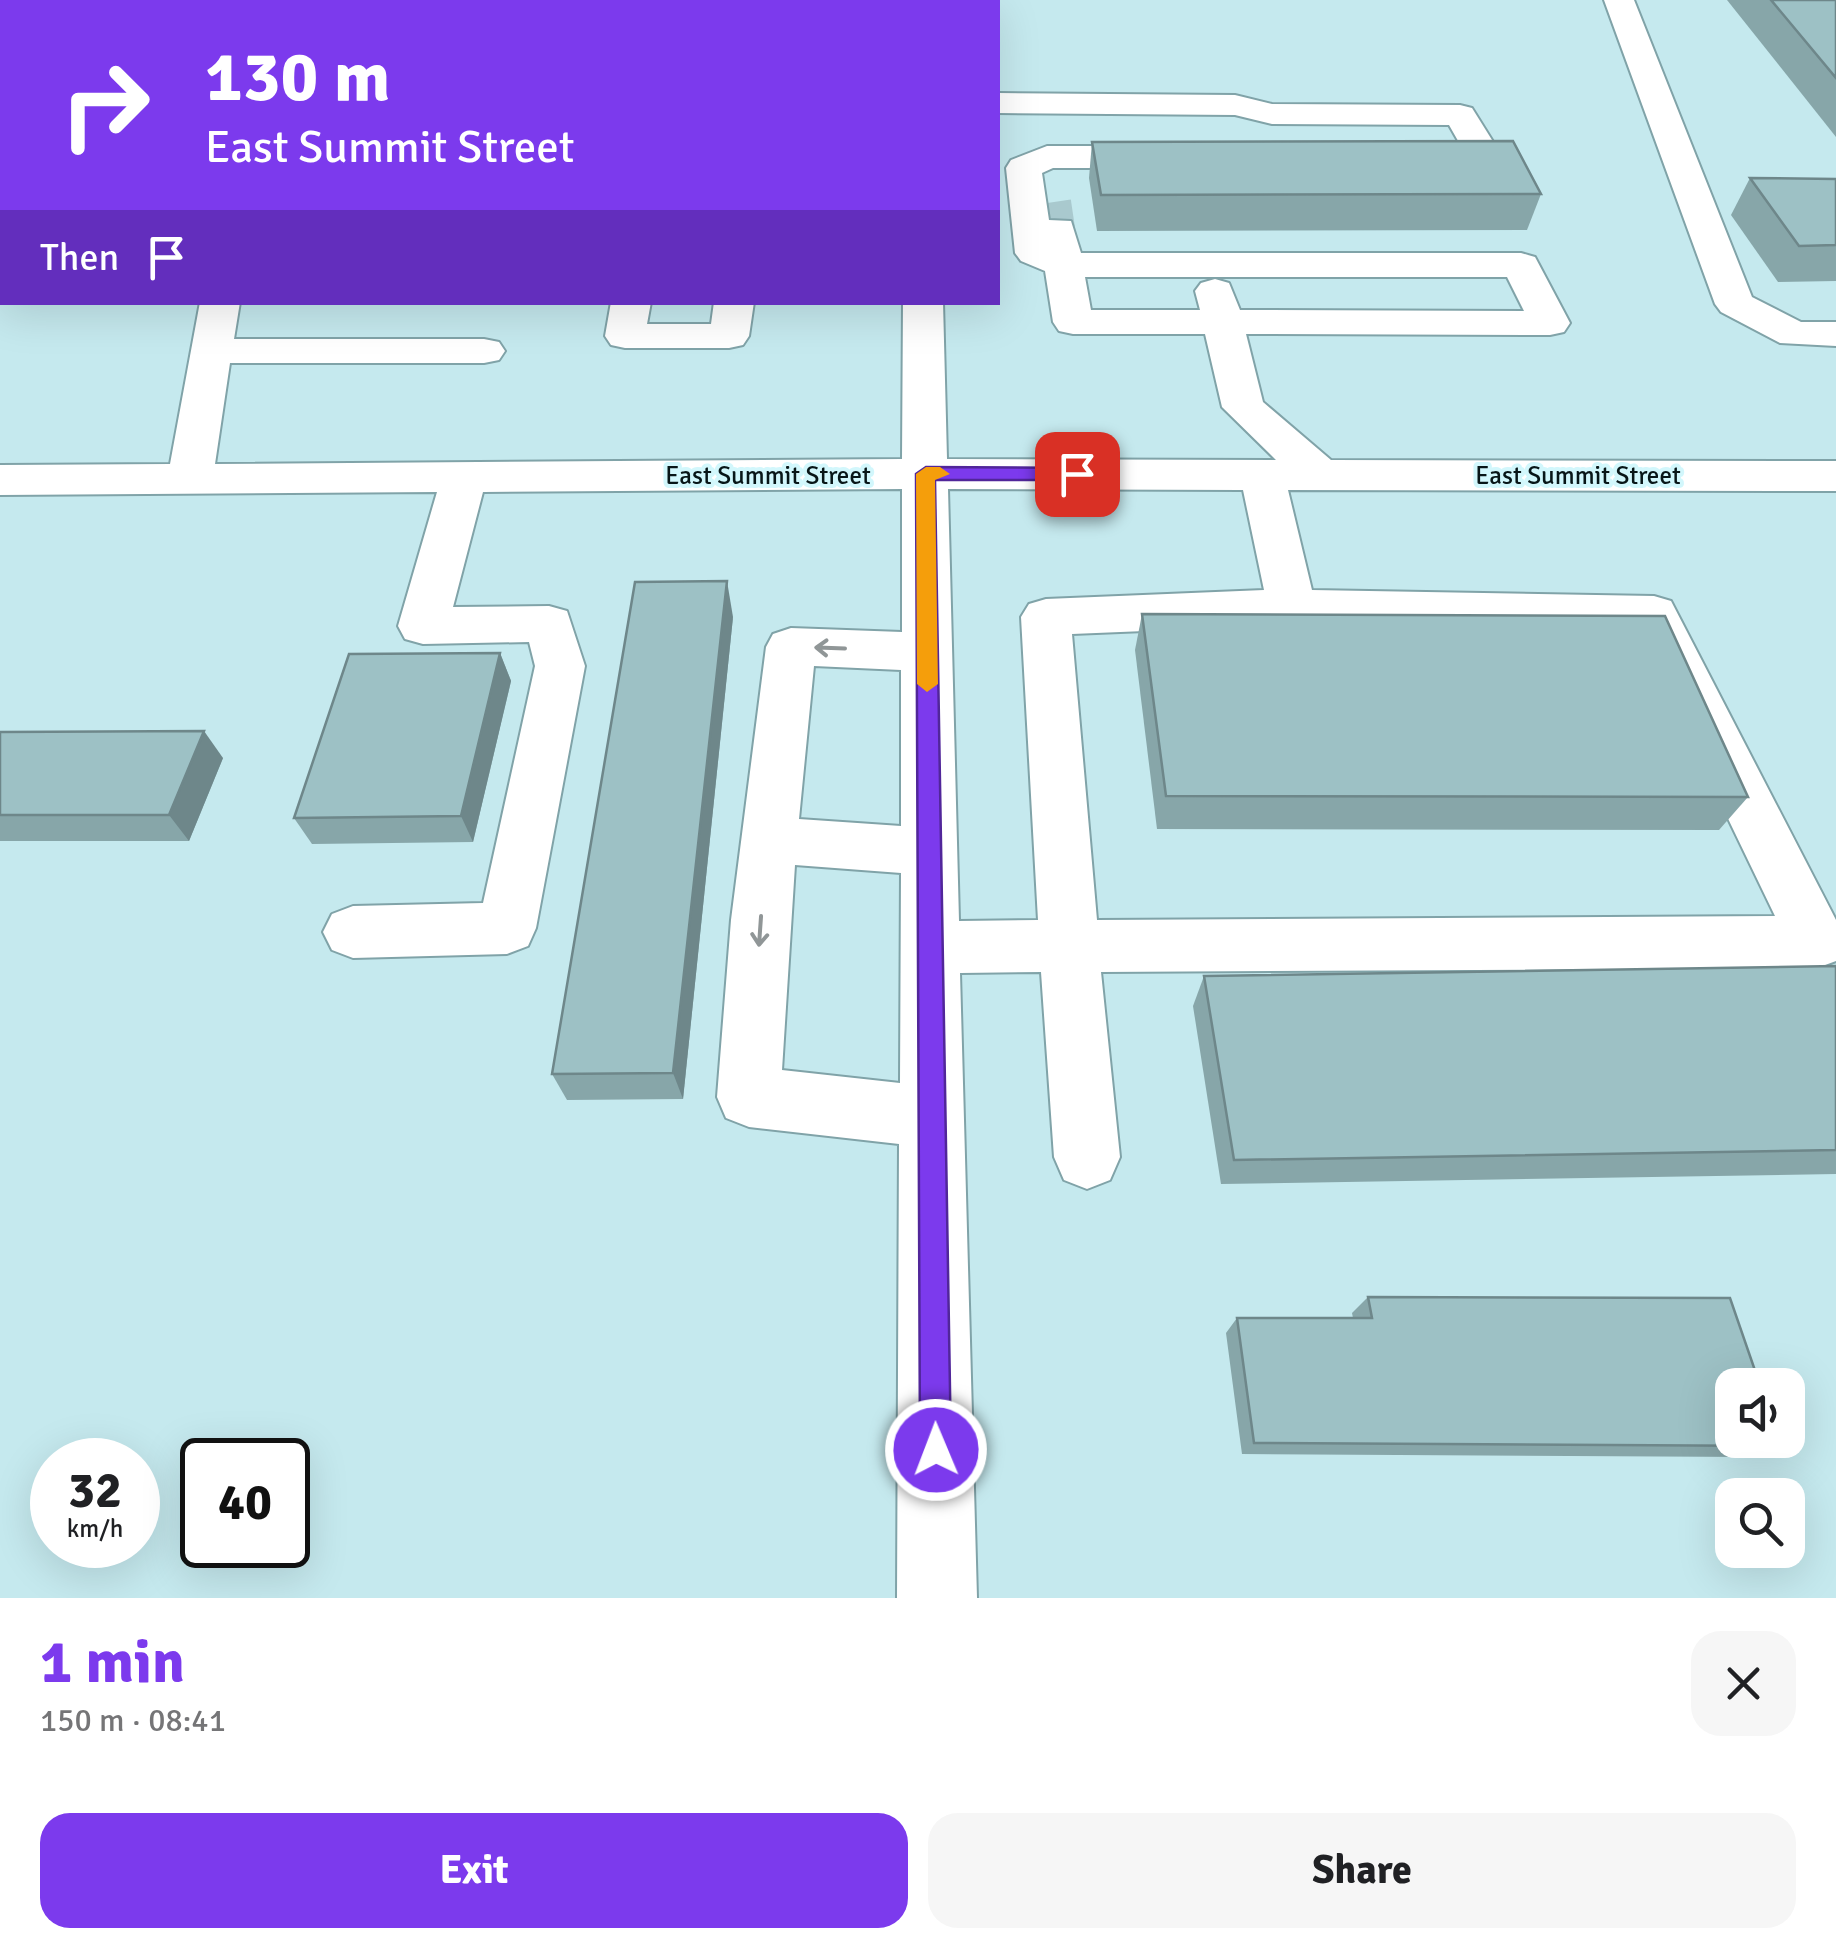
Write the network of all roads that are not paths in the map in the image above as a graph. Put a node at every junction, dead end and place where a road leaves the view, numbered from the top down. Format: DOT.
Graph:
graph roads {
  1 [pos="1620,0"];
  2 [pos="1000,102"];
  3 [pos="1044,103"];
  4 [pos="1235,106"];
  5 [pos="1246,140"];
  6 [pos="1387,156"];
  7 [pos="1047,157"];
  8 [pos="1196,157"];
  9 [pos="1059,232"];
  10 [pos="1209,265"];
  11 [pos="219,305"];
  12 [pos="630,305"];
  13 [pos="734,305"];
  14 [pos="923,305"];
  15 [pos="1223,323"];
  16 [pos="1836,334"];
  17 [pos="211,351"];
  18 [pos="484,351"];
  19 [pos="1243,407"];
  20 [pos="926,474"];
  21 [pos="1191,474"];
  22 [pos="1262,474"];
  23 [pos="1320,475"];
  24 [pos="1836,476"];
  25 [pos="464,477"];
  26 [pos="190,479"];
  27 [pos="0,480"];
  28 [pos="1292,607"];
  29 [pos="927,652"];
  30 [pos="769,840"];
  31 [pos="930,850"];
  32 [pos="353,932"];
  33 [pos="1069,946"];
  34 [pos="930,947"];
  35 [pos="932,1117"];
  36 [pos="1087,1157"];
  37 [pos="937,1598"];
  1 -- 16 [label="street"];
  2 -- 3 [label="street"];
  3 -- 4 [label="street"];
  3 -- 7 [label="street"];
  4 -- 5 [label="street"];
  4 -- 6 [label="street"];
  7 -- 8 [label="street"];
  7 -- 9 [label="street"];
  7 -- 9 [label="street"];
  9 -- 10 [label="street"];
  9 -- 15 [label="street"];
  10 -- 15 [label="street"];
  10 -- 15 [label="street"];
  11 -- 17 [label="street"];
  12 -- 13 [label="street"];
  14 -- 20 [label="street"];
  15 -- 19 [label="street"];
  17 -- 18 [label="street"];
  17 -- 26 [label="street"];
  19 -- 21 [label="street"];
  19 -- 23 [label="street"];
  20 -- 21 [label="street, East Summit Street"];
  20 -- 25 [label="street, East Summit Street"];
  20 -- 29 [label="street"];
  21 -- 22 [label="street, East Summit Street"];
  22 -- 23 [label="street, East Summit Street"];
  22 -- 28 [label="street"];
  23 -- 24 [label="street, East Summit Street"];
  25 -- 26 [label="street, East Summit Street"];
  25 -- 32 [label="street"];
  26 -- 27 [label="street, East Summit Street"];
  28 -- 33 [label="street"];
  28 -- 33 [label="street"];
  29 -- 30 [label="street, one-way"];
  29 -- 31 [label="street"];
  30 -- 31 [label="street"];
  30 -- 35 [label="street, one-way"];
  31 -- 34 [label="street"];
  33 -- 34 [label="street"];
  33 -- 36 [label="street"];
  34 -- 35 [label="street"];
  35 -- 37 [label="street"];
}
